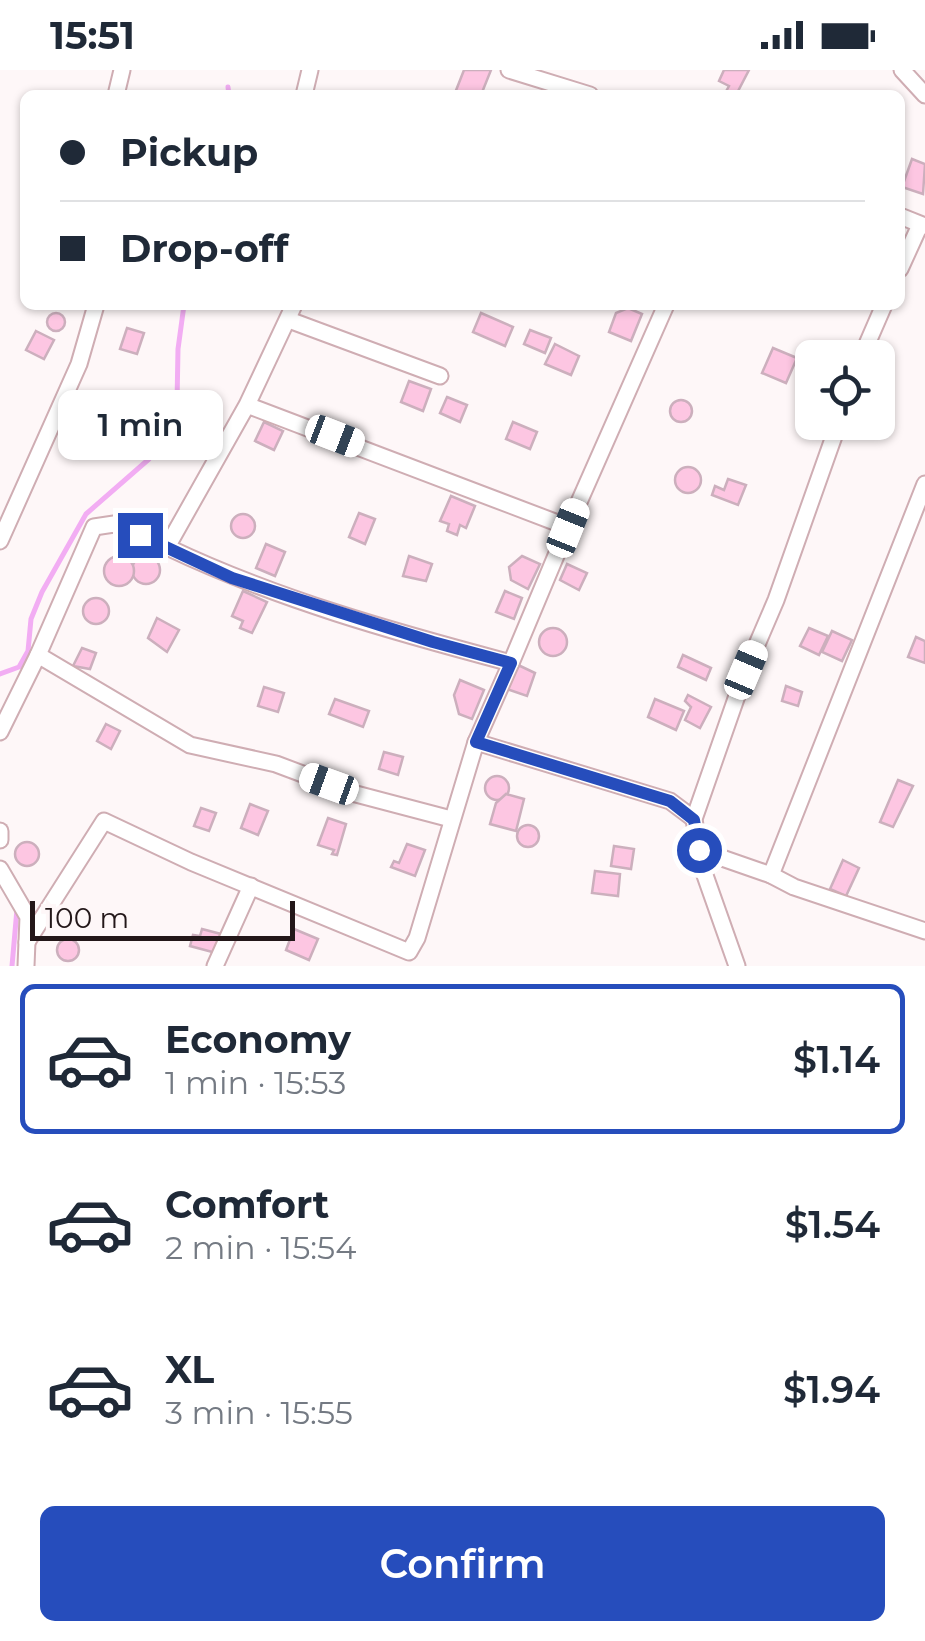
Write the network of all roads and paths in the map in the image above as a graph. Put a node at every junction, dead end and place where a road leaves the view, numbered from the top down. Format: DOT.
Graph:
graph roads {
  1 [pos="509,70"];
  2 [pos="902,70"];
  3 [pos="574,90"];
  4 [pos="925,95"];
  5 [pos="922,226"];
  6 [pos="905,260"];
  7 [pos="95,310"];
  8 [pos="664,310"];
  9 [pos="882,310"];
  10 [pos="291,312"];
  11 [pos="869,340"];
  12 [pos="440,376"];
  13 [pos="247,405"];
  14 [pos="833,440"];
  15 [pos="925,484"];
  16 [pos="568,528"];
  17 [pos="0,541"];
  18 [pos="167,547"];
  19 [pos="38,655"];
  20 [pos="511,663"];
  21 [pos="0,730"];
  22 [pos="0,742"];
  23 [pos="476,742"];
  24 [pos="451,819"];
  25 [pos="694,820"];
  26 [pos="0,831"];
  27 [pos="0,840"];
  28 [pos="699,850"];
  29 [pos="0,869"];
  30 [pos="770,875"];
  31 [pos="251,886"];
  32 [pos="925,931"];
  33 [pos="27,942"];
  34 [pos="26,966"];
  35 [pos="215,966"];
  36 [pos="736,966"];
  1 -- 3 [label="street"];
  2 -- 4 [label="street"];
  5 -- 6 [label="street"];
  7 -- 17 [label="street"];
  8 -- 16 [label="street"];
  9 -- 11 [label="street"];
  10 -- 12 [label="street"];
  10 -- 13 [label="street"];
  13 -- 16 [label="street"];
  13 -- 18 [label="street"];
  14 -- 25 [label="street"];
  15 -- 30 [label="street"];
  16 -- 20 [label="street"];
  18 -- 19 [label="street"];
  18 -- 20 [label="street"];
  19 -- 21 [label="street"];
  19 -- 24 [label="street"];
  20 -- 23 [label="street"];
  21 -- 22 [label="street"];
  23 -- 24 [label="street"];
  23 -- 25 [label="street"];
  24 -- 31 [label="street"];
  25 -- 28 [label="street"];
  26 -- 27 [label="street"];
  28 -- 30 [label="street"];
  28 -- 36 [label="street"];
  29 -- 33 [label="street"];
  30 -- 32 [label="street"];
  31 -- 33 [label="street"];
  31 -- 35 [label="street"];
  33 -- 34 [label="street"];
}
